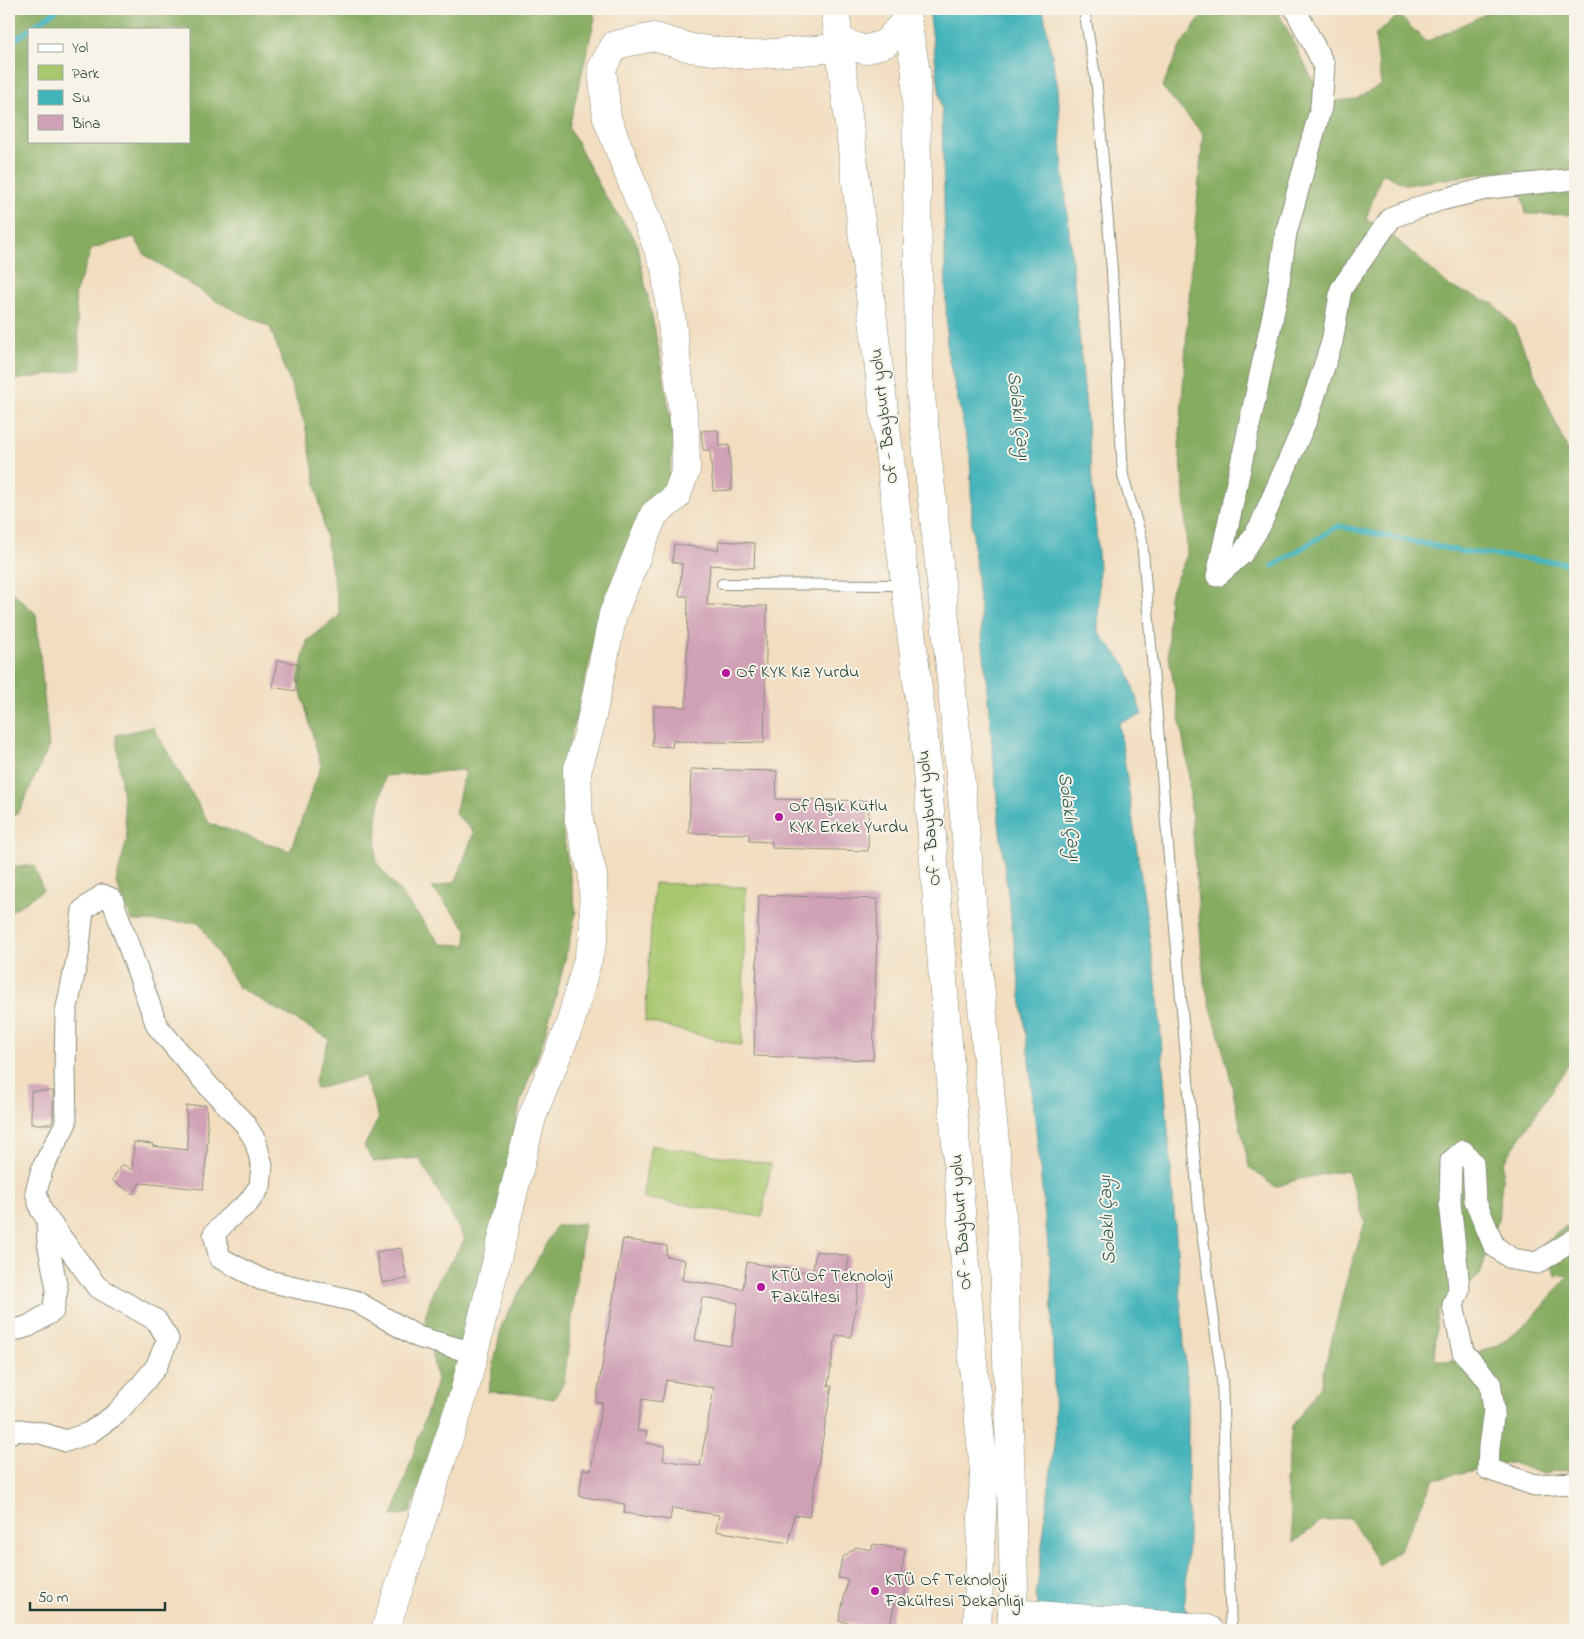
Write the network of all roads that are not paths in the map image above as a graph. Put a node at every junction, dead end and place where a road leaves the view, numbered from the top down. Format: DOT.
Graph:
graph roads {
  1 [pos="835,9"];
  2 [pos="1084,9"];
  3 [pos="1295,9"];
  4 [pos="906,14"];
  5 [pos="840,44"];
  6 [pos="1575,178"];
  7 [pos="722,584"];
  8 [pos="905,585"];
  9 [pos="47,1219"];
  10 [pos="1575,1238"];
  11 [pos="9,1332"];
  12 [pos="474,1352"];
  13 [pos="9,1433"];
  14 [pos="1575,1483"];
  15 [pos="1017,1619"];
  16 [pos="1206,1629"];
  17 [pos="385,1630"];
  18 [pos="977,1630"];
  19 [pos="1231,1630"];
  1 -- 5 [label="main road, Of - Bayburt yolu"];
  2 -- 19 [label="lane"];
  3 -- 6 [label="street"];
  4 -- 5 [label="main road"];
  4 -- 15 [label="main road, Of - Bayburt yolu"];
  5 -- 8 [label="main road, Of - Bayburt yolu"];
  5 -- 12 [label="main road"];
  7 -- 8 [label="lane"];
  8 -- 18 [label="main road, Of - Bayburt yolu"];
  9 -- 11 [label="street"];
  9 -- 12 [label="street"];
  9 -- 13 [label="street"];
  10 -- 14 [label="street"];
  12 -- 17 [label="main road"];
  15 -- 16 [label="main road"];
}
